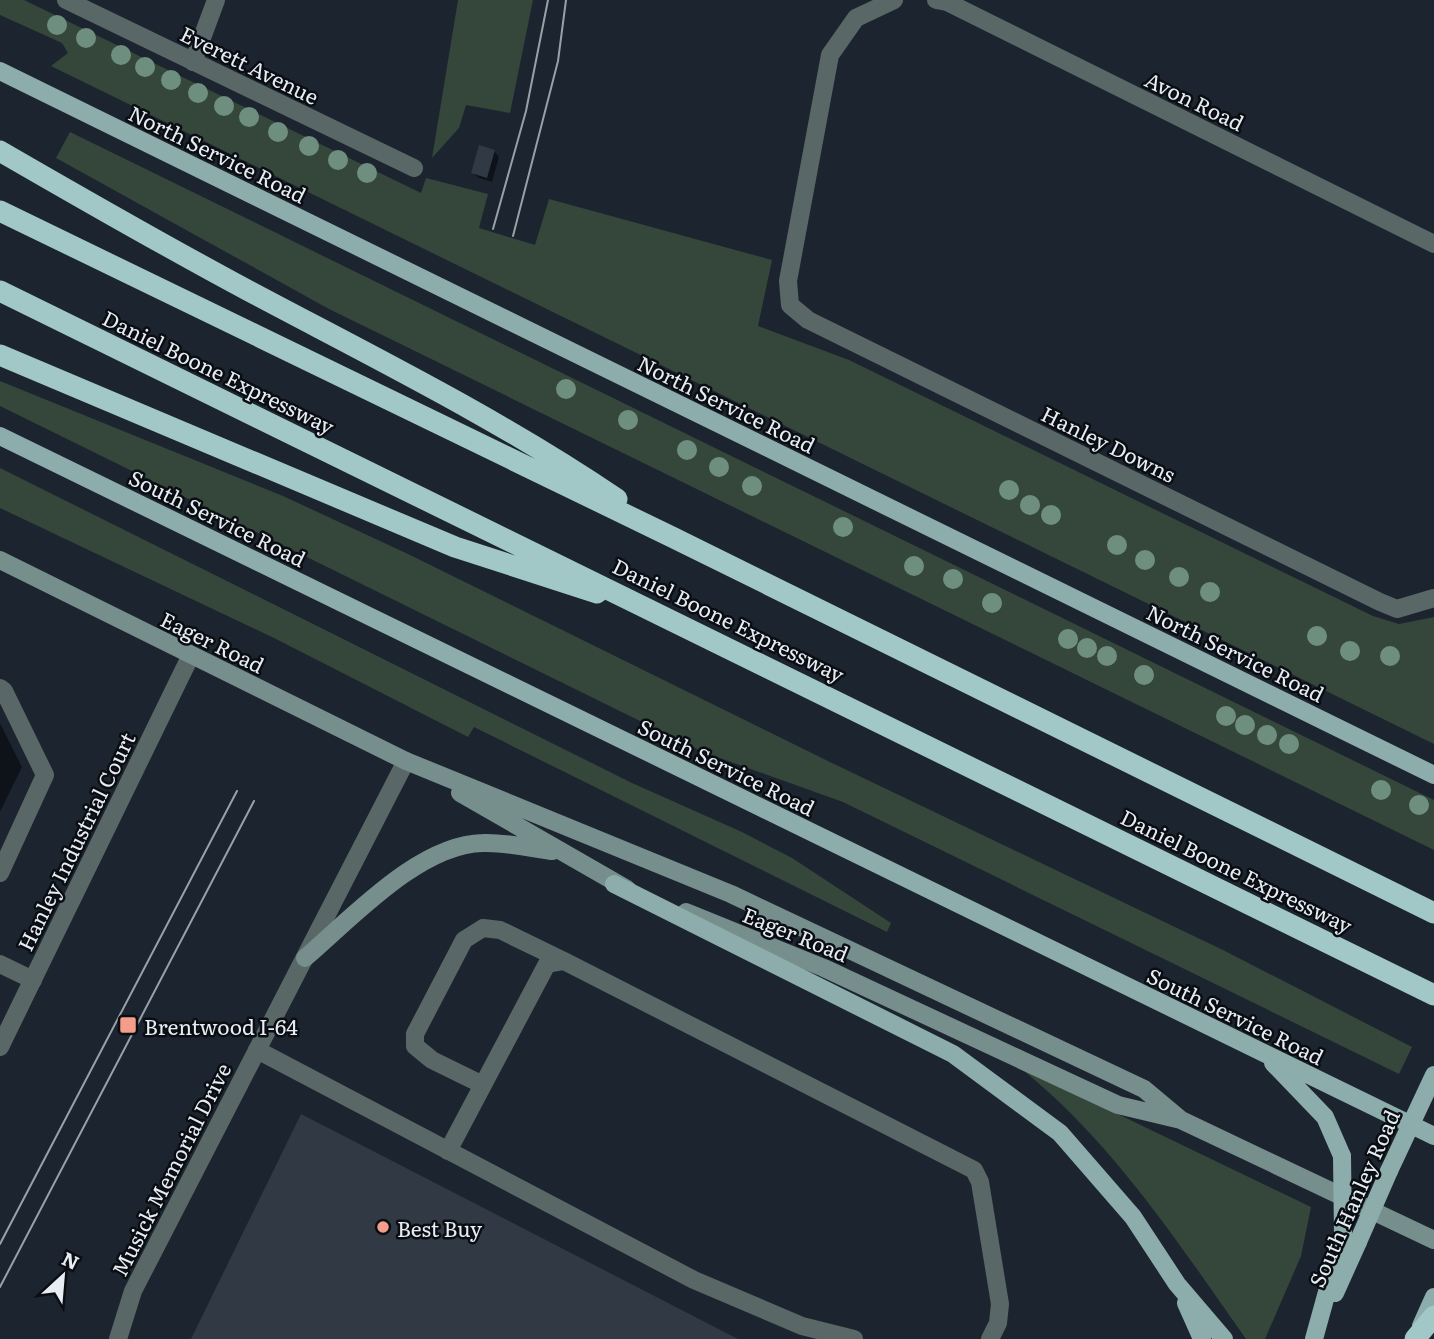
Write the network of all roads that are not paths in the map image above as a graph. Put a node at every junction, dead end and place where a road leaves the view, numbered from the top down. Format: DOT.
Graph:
graph roads {
  1 [pos="66,0"];
  2 [pos="216,0"];
  3 [pos="894,0"];
  4 [pos="936,0"];
  5 [pos="193,62"];
  6 [pos="0,71"];
  7 [pos="0,151"];
  8 [pos="414,168"];
  9 [pos="0,211"];
  10 [pos="1434,244"];
  11 [pos="0,291"];
  12 [pos="0,355"];
  13 [pos="0,436"];
  14 [pos="674,538"];
  15 [pos="0,561"];
  16 [pos="1434,598"];
  17 [pos="650,607"];
  18 [pos="191,655"];
  19 [pos="0,688"];
  20 [pos="406,761"];
  21 [pos="1415,765"];
  22 [pos="1434,768"];
  23 [pos="1434,775"];
  24 [pos="559,851"];
  25 [pos="0,873"];
  26 [pos="614,884"];
  27 [pos="1434,913"];
  28 [pos="304,958"];
  29 [pos="564,961"];
  30 [pos="0,964"];
  31 [pos="33,980"];
  32 [pos="1434,995"];
  33 [pos="0,1047"];
  34 [pos="257,1050"];
  35 [pos="1266,1055"];
  36 [pos="1434,1075"];
  37 [pos="484,1085"];
  38 [pos="1181,1120"];
  39 [pos="1411,1125"];
  40 [pos="1434,1136"];
  41 [pos="449,1151"];
  42 [pos="1350,1238"];
  43 [pos="1434,1240"];
  44 [pos="1177,1284"];
  45 [pos="1434,1297"];
  46 [pos="1434,1316"];
  47 [pos="118,1339"];
  48 [pos="854,1339"];
  49 [pos="990,1339"];
  50 [pos="1202,1339"];
  51 [pos="1224,1339"];
  52 [pos="1314,1339"];
  53 [pos="1415,1339"];
  1 -- 5 [label="street, Everett Avenue"];
  2 -- 5 [label="street"];
  3 -- 16 [label="street, Hanley Downs"];
  4 -- 10 [label="street, Avon Road"];
  5 -- 8 [label="street, Everett Avenue"];
  6 -- 21 [label="main road, North Service Road"];
  7 -- 14 [label="highway"];
  9 -- 14 [label="highway"];
  11 -- 17 [label="highway, Daniel Boone Expressway"];
  12 -- 17 [label="highway"];
  13 -- 35 [label="main road, South Service Road"];
  14 -- 27 [label="highway"];
  15 -- 18 [label="main road, Eager Road"];
  17 -- 32 [label="highway, Daniel Boone Expressway"];
  18 -- 20 [label="main road, Eager Road"];
  18 -- 31 [label="street, Hanley Industrial Court"];
  19 -- 25 [label="street"];
  20 -- 24 [label="main road, Eager Road"];
  20 -- 28 [label="street, Musick Memorial Drive"];
  20 -- 38 [label="main road, Eager Road"];
  21 -- 22 [label="main road"];
  21 -- 23 [label="main road, North Service Road"];
  24 -- 26 [label="main road, Eager Road"];
  24 -- 28 [label="main road"];
  26 -- 38 [label="main road, Eager Road"];
  26 -- 44 [label="main road"];
  28 -- 34 [label="street, Musick Memorial Drive"];
  29 -- 37 [label="street"];
  29 -- 37 [label="street"];
  29 -- 49 [label="street"];
  30 -- 31 [label="street"];
  31 -- 33 [label="street, Hanley Industrial Court"];
  34 -- 41 [label="street"];
  34 -- 47 [label="street, Musick Memorial Drive"];
  35 -- 39 [label="main road, South Service Road"];
  35 -- 42 [label="main road, bridge"];
  36 -- 39 [label="main road, South Hanley Road"];
  37 -- 41 [label="street"];
  38 -- 43 [label="main road, Eager Road"];
  39 -- 40 [label="main road, South Service Road"];
  39 -- 42 [label="main road, South Hanley Road, bridge"];
  41 -- 48 [label="street"];
  42 -- 52 [label="main road"];
  44 -- 50 [label="main road"];
  44 -- 51 [label="main road"];
  45 -- 53 [label="main road"];
  46 -- 53 [label="highway"];
}
